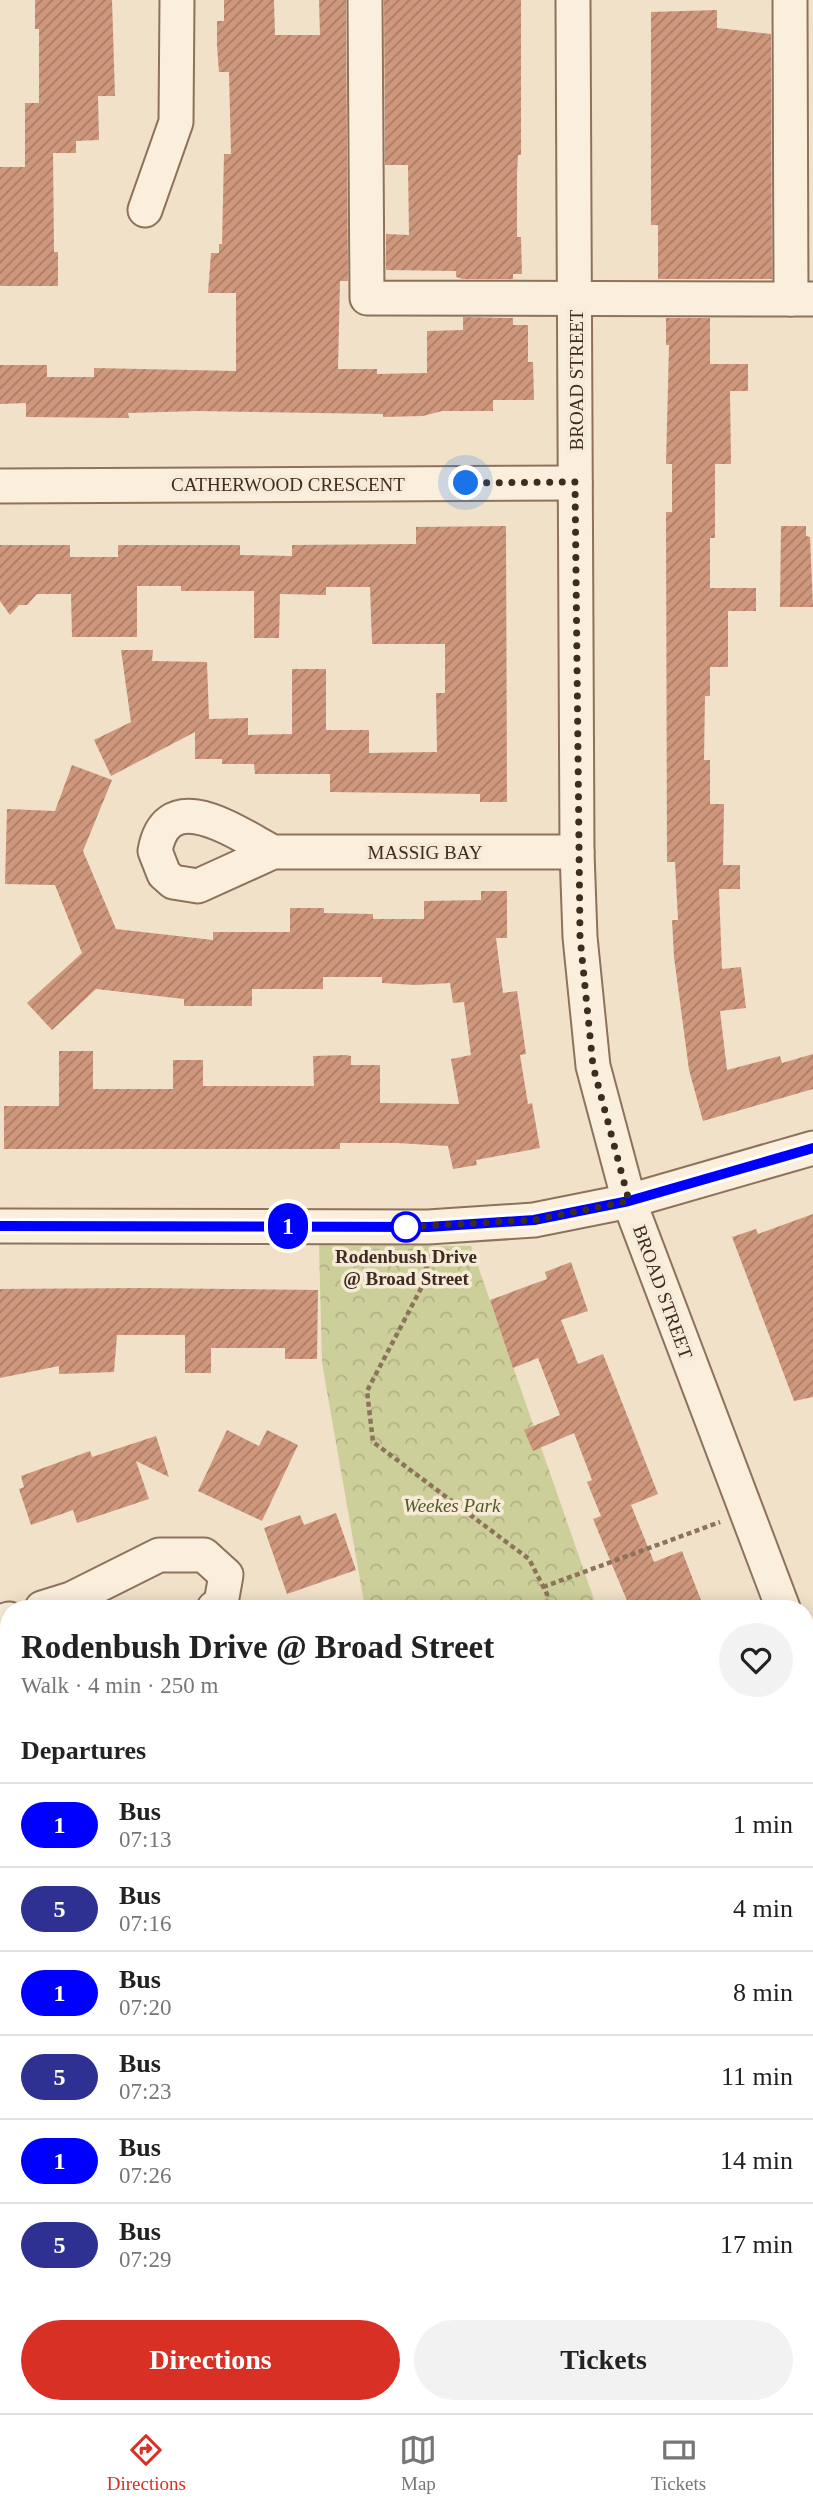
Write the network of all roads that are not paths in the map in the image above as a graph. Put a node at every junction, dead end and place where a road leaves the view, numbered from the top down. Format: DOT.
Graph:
graph roads {
  1 [pos="177,0"];
  2 [pos="365,0"];
  3 [pos="573,0"];
  4 [pos="790,0"];
  5 [pos="145,210"];
  6 [pos="576,299"];
  7 [pos="802,299"];
  8 [pos="575,482"];
  9 [pos="0,486"];
  10 [pos="273,852"];
  11 [pos="578,852"];
  12 [pos="813,1148"];
  13 [pos="629,1201"];
  14 [pos="0,1226"];
  15 [pos="63,1600"];
  16 [pos="221,1600"];
  17 [pos="780,1600"];
  1 -- 5 [label="street"];
  2 -- 6 [label="street"];
  3 -- 6 [label="street, BROAD STREET"];
  4 -- 7 [label="street"];
  6 -- 7 [label="street"];
  6 -- 8 [label="street, BROAD STREET"];
  8 -- 9 [label="street, CATHERWOOD CRESCENT"];
  8 -- 11 [label="street, BROAD STREET"];
  10 -- 11 [label="street, MASSIG BAY"];
  11 -- 13 [label="street, BROAD STREET"];
  12 -- 13 [label="street"];
  13 -- 14 [label="street"];
  13 -- 17 [label="street, BROAD STREET"];
  15 -- 16 [label="street"];
}
